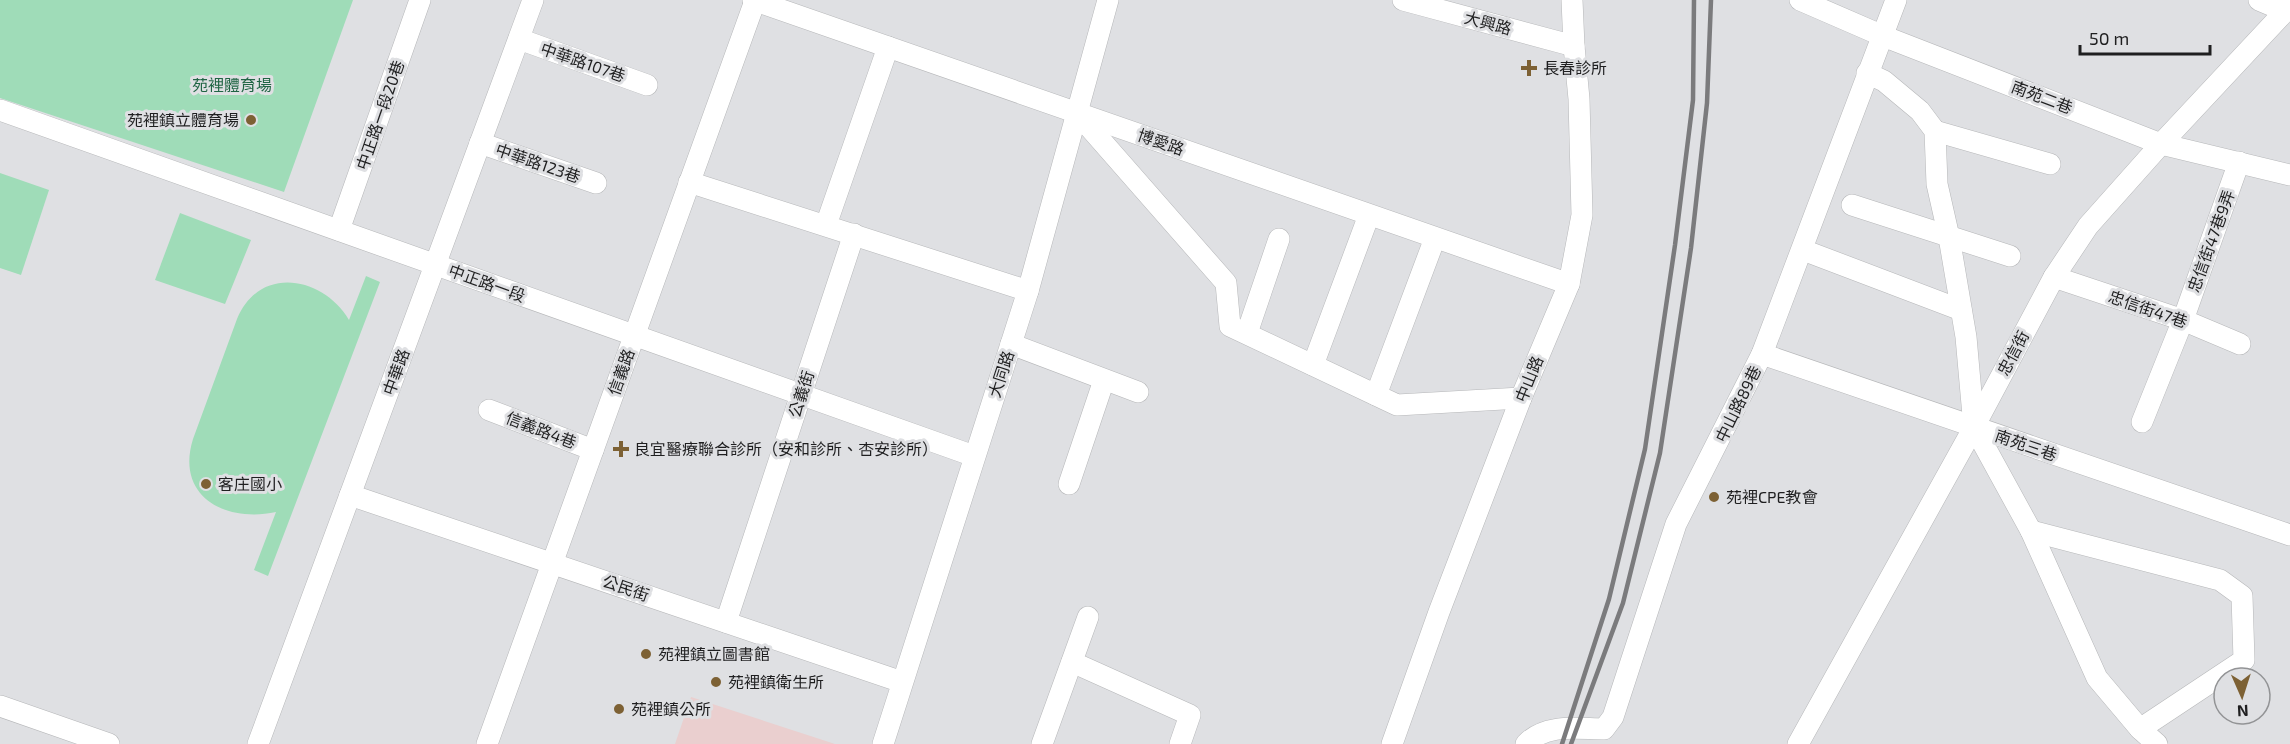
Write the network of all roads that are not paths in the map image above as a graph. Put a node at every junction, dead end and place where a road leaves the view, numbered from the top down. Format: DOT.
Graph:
graph roads {
  1 [pos="420,0"];
  2 [pos="533,0"];
  3 [pos="754,0"];
  4 [pos="1108,0"];
  5 [pos="1403,0"];
  6 [pos="1572,0"];
  7 [pos="1800,0"];
  8 [pos="1896,0"];
  9 [pos="2259,0"];
  10 [pos="1427,3"];
  11 [pos="782,5"];
  12 [pos="2288,8"];
  13 [pos="1883,36"];
  14 [pos="519,39"];
  15 [pos="1574,46"];
  16 [pos="888,47"];
  17 [pos="1867,73"];
  18 [pos="647,85"];
  19 [pos="0,110"];
  20 [pos="1076,113"];
  21 [pos="1935,130"];
  22 [pos="480,143"];
  23 [pos="2161,144"];
  24 [pos="2239,162"];
  25 [pos="2050,164"];
  26 [pos="2290,175"];
  27 [pos="689,182"];
  28 [pos="596,183"];
  29 [pos="1852,205"];
  30 [pos="1369,215"];
  31 [pos="826,225"];
  32 [pos="339,230"];
  33 [pos="854,234"];
  34 [pos="1949,237"];
  35 [pos="1436,238"];
  36 [pos="1279,239"];
  37 [pos="1803,250"];
  38 [pos="2010,256"];
  39 [pos="436,264"];
  40 [pos="2054,277"];
  41 [pos="1569,284"];
  42 [pos="1028,291"];
  43 [pos="1961,310"];
  44 [pos="2183,320"];
  45 [pos="1246,333"];
  46 [pos="634,335"];
  47 [pos="1011,344"];
  48 [pos="2240,344"];
  49 [pos="1762,354"];
  50 [pos="1312,365"];
  51 [pos="1104,380"];
  52 [pos="1138,392"];
  53 [pos="801,394"];
  54 [pos="1376,395"];
  55 [pos="1521,398"];
  56 [pos="489,410"];
  57 [pos="2142,422"];
  58 [pos="1974,427"];
  59 [pos="593,450"];
  60 [pos="974,456"];
  61 [pos="1069,484"];
  62 [pos="350,495"];
  63 [pos="2031,531"];
  64 [pos="2290,535"];
  65 [pos="552,563"];
  66 [pos="1088,617"];
  67 [pos="726,622"];
  68 [pos="1072,662"];
  69 [pos="902,682"];
  70 [pos="0,706"];
  71 [pos="2140,729"];
  72 [pos="109,744"];
  73 [pos="258,744"];
  74 [pos="487,744"];
  75 [pos="883,744"];
  76 [pos="1042,744"];
  77 [pos="1180,744"];
  78 [pos="1392,744"];
  79 [pos="1527,744"];
  80 [pos="1798,744"];
  81 [pos="2157,744"];
  1 -- 32 [label="street, 中正路一段20巷"];
  2 -- 14 [label="street, 中華路"];
  3 -- 11 [label="street, 博愛路"];
  3 -- 27 [label="street, 信義路"];
  4 -- 20 [label="street, 大同路"];
  5 -- 10 [label="street, 大興路"];
  6 -- 15 [label="street, 中山路"];
  7 -- 13 [label="street, 南苑二巷"];
  8 -- 13 [label="street, 中山路89巷"];
  9 -- 12 [label="street"];
  10 -- 15 [label="street, 大興路"];
  11 -- 16 [label="street, 博愛路"];
  12 -- 23 [label="street, 忠信街"];
  13 -- 17 [label="street, 中山路89巷"];
  13 -- 23 [label="street, 南苑二巷"];
  14 -- 18 [label="street, 中華路107巷"];
  14 -- 22 [label="street, 中華路"];
  15 -- 41 [label="street, 中山路"];
  16 -- 20 [label="street, 博愛路"];
  16 -- 31 [label="street"];
  17 -- 21 [label="street"];
  17 -- 37 [label="street, 中山路89巷"];
  19 -- 32 [label="street, 中正路一段"];
  20 -- 30 [label="street, 博愛路"];
  20 -- 42 [label="street, 大同路"];
  20 -- 45 [label="street"];
  21 -- 25 [label="street"];
  21 -- 34 [label="street"];
  22 -- 28 [label="street, 中華路123巷"];
  22 -- 39 [label="street, 中華路"];
  23 -- 24 [label="street, 南苑二巷"];
  23 -- 40 [label="street, 忠信街"];
  24 -- 26 [label="street, 南苑二巷"];
  24 -- 44 [label="street, 忠信街47巷9弄"];
  27 -- 31 [label="street"];
  27 -- 46 [label="street, 信義路"];
  29 -- 34 [label="street"];
  30 -- 35 [label="street, 博愛路"];
  30 -- 50 [label="street"];
  31 -- 33 [label="street"];
  32 -- 39 [label="street, 中正路一段"];
  33 -- 42 [label="street"];
  33 -- 53 [label="street, 公義街"];
  34 -- 38 [label="street"];
  34 -- 43 [label="street"];
  35 -- 41 [label="street, 博愛路"];
  35 -- 54 [label="street"];
  36 -- 45 [label="street"];
  37 -- 43 [label="street"];
  37 -- 49 [label="street, 中山路89巷"];
  39 -- 46 [label="street, 中正路一段"];
  39 -- 62 [label="street, 中華路"];
  40 -- 44 [label="street, 忠信街47巷"];
  40 -- 58 [label="street, 忠信街"];
  41 -- 55 [label="street, 中山路"];
  42 -- 47 [label="street, 大同路"];
  43 -- 58 [label="street"];
  44 -- 48 [label="street, 忠信街47巷"];
  44 -- 57 [label="street, 忠信街47巷9弄"];
  45 -- 50 [label="street"];
  46 -- 53 [label="street, 中正路一段"];
  46 -- 59 [label="street, 信義路"];
  47 -- 51 [label="street"];
  47 -- 60 [label="street, 大同路"];
  49 -- 58 [label="street, 南苑三巷"];
  49 -- 79 [label="street, 中山路89巷"];
  50 -- 54 [label="street"];
  51 -- 52 [label="street"];
  51 -- 61 [label="street"];
  53 -- 60 [label="street, 中正路一段"];
  53 -- 67 [label="street, 公義街"];
  54 -- 55 [label="street"];
  55 -- 78 [label="street, 中山路"];
  56 -- 59 [label="street, 信義路4巷"];
  58 -- 63 [label="street"];
  58 -- 64 [label="street, 南苑三巷"];
  58 -- 80 [label="street, 忠信街"];
  59 -- 65 [label="street, 信義路"];
  60 -- 69 [label="street, 大同路"];
  62 -- 65 [label="street, 公民街"];
  62 -- 73 [label="street, 中華路"];
  63 -- 71 [label="street"];
  63 -- 71 [label="street"];
  65 -- 67 [label="street, 公民街"];
  65 -- 74 [label="street, 信義路"];
  66 -- 68 [label="street"];
  67 -- 69 [label="street, 公民街"];
  68 -- 76 [label="street"];
  68 -- 77 [label="street"];
  69 -- 75 [label="street, 大同路"];
  70 -- 72 [label="street"];
  71 -- 81 [label="street"];
}
